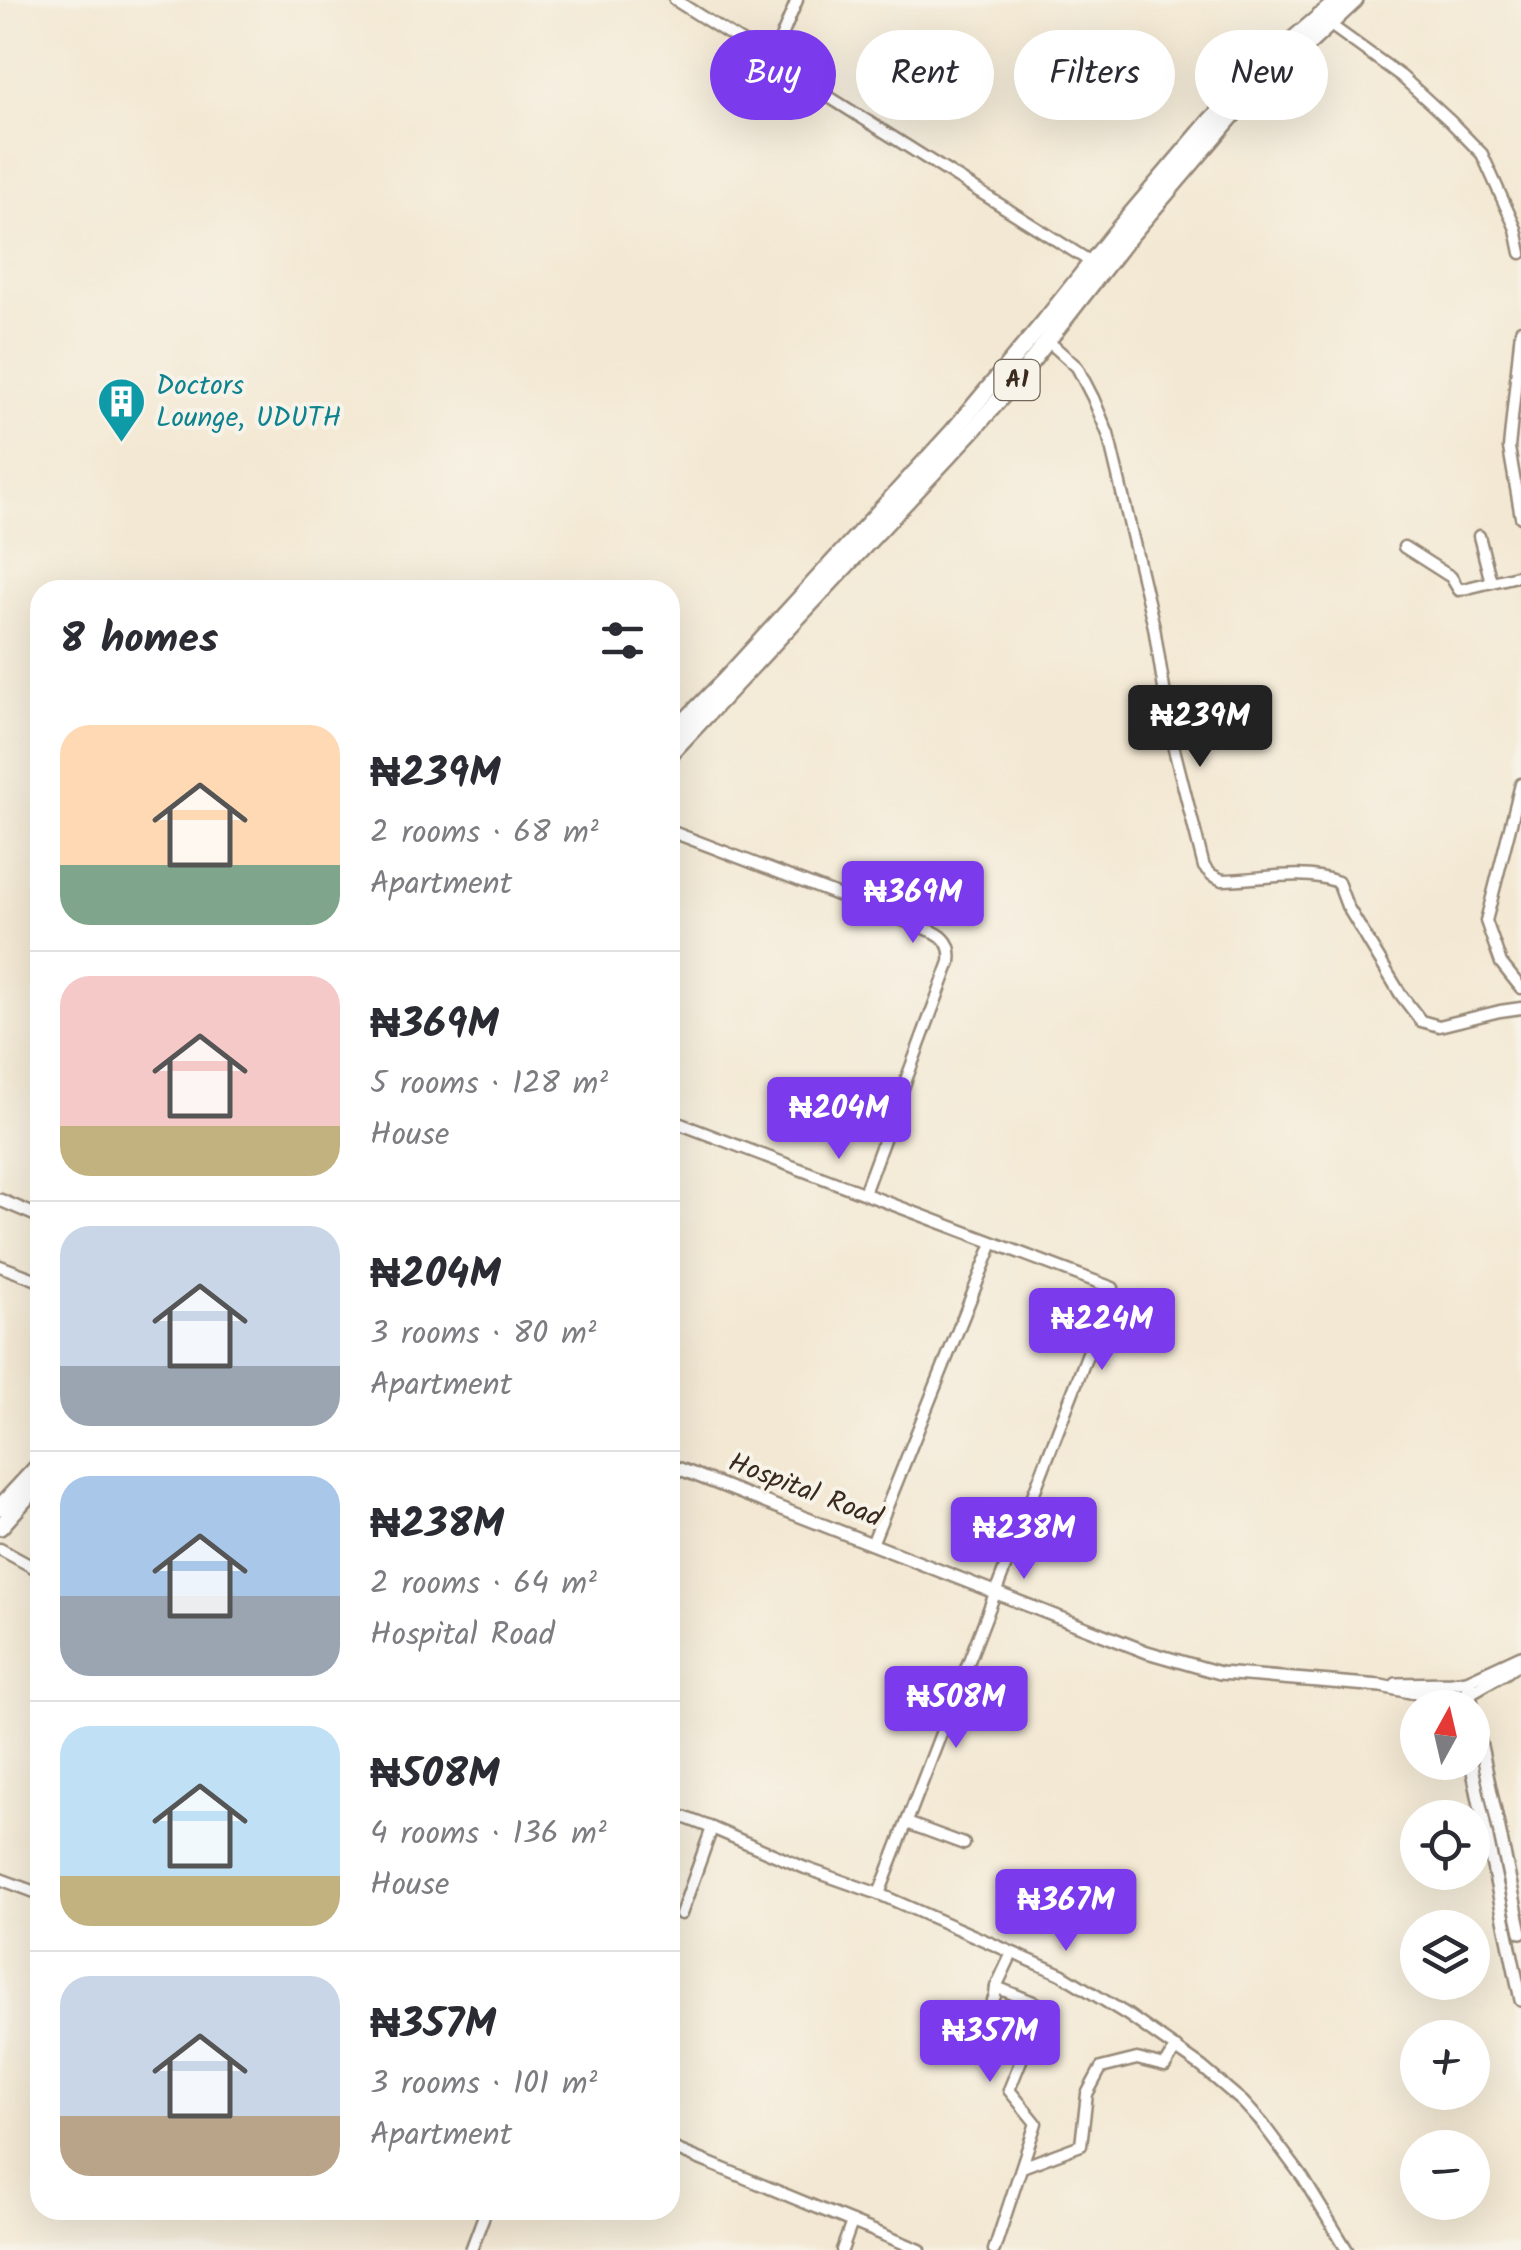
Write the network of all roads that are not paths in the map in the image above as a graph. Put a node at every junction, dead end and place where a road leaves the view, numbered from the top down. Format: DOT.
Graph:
graph roads {
  1 [pos="674,0"];
  2 [pos="797,0"];
  3 [pos="1339,0"];
  4 [pos="1355,0"];
  5 [pos="1328,24"];
  6 [pos="721,30"];
  7 [pos="785,30"];
  8 [pos="836,102"];
  9 [pos="1521,253"];
  10 [pos="1091,262"];
  11 [pos="1521,330"];
  12 [pos="1048,341"];
  13 [pos="1519,496"];
  14 [pos="1521,517"];
  15 [pos="1479,536"];
  16 [pos="1404,547"];
  17 [pos="1521,575"];
  18 [pos="1491,582"];
  19 [pos="680,726"];
  20 [pos="680,743"];
  21 [pos="1521,784"];
  22 [pos="680,835"];
  23 [pos="1521,988"];
  24 [pos="1521,1008"];
  25 [pos="680,1124"];
  26 [pos="864,1193"];
  27 [pos="0,1200"];
  28 [pos="30,1213"];
  29 [pos="992,1244"];
  30 [pos="0,1266"];
  31 [pos="30,1278"];
  32 [pos="680,1469"];
  33 [pos="30,1475"];
  34 [pos="30,1493"];
  35 [pos="0,1507"];
  36 [pos="0,1527"];
  37 [pos="872,1544"];
  38 [pos="0,1549"];
  39 [pos="30,1566"];
  40 [pos="997,1593"];
  41 [pos="1521,1658"];
  42 [pos="1468,1687"];
  43 [pos="1401,1690"];
  44 [pos="1464,1690"];
  45 [pos="1468,1690"];
  46 [pos="1476,1780"];
  47 [pos="1486,1780"];
  48 [pos="680,1816"];
  49 [pos="907,1823"];
  50 [pos="712,1828"];
  51 [pos="964,1844"];
  52 [pos="0,1879"];
  53 [pos="30,1890"];
  54 [pos="879,1894"];
  55 [pos="681,1914"];
  56 [pos="1521,1932"];
  57 [pos="1012,1953"];
  58 [pos="1517,1966"];
  59 [pos="996,1987"];
  60 [pos="1521,2000"];
  61 [pos="976,2039"];
  62 [pos="1176,2048"];
  63 [pos="680,2151"];
  64 [pos="1022,2167"];
  65 [pos="482,2220"];
  66 [pos="852,2222"];
  67 [pos="1345,2249"];
  68 [pos="471,2250"];
  69 [pos="842,2250"];
  70 [pos="920,2250"];
  71 [pos="994,2250"];
  1 -- 6 [label="street"];
  2 -- 7 [label="street"];
  3 -- 10 [label="highway, A1"];
  4 -- 5 [label="highway, A1"];
  5 -- 9 [label="street"];
  5 -- 12 [label="highway, A1"];
  8 -- 10 [label="street"];
  10 -- 19 [label="highway, A1"];
  11 -- 13 [label="street"];
  12 -- 20 [label="highway, A1"];
  12 -- 24 [label="street"];
  13 -- 14 [label="street"];
  15 -- 18 [label="street"];
  16 -- 18 [label="street"];
  17 -- 18 [label="street"];
  21 -- 23 [label="street"];
  22 -- 26 [label="street"];
  25 -- 26 [label="street"];
  26 -- 29 [label="street"];
  27 -- 28 [label="street"];
  29 -- 37 [label="street"];
  29 -- 40 [label="street"];
  30 -- 31 [label="street"];
  32 -- 37 [label="street, Hospital Road"];
  33 -- 35 [label="highway"];
  34 -- 36 [label="highway"];
  37 -- 40 [label="street, Hospital Road"];
  38 -- 39 [label="street"];
  40 -- 43 [label="street, Hospital Road"];
  40 -- 49 [label="street"];
  41 -- 42 [label="street"];
  42 -- 44 [label="street, Hospital Road"];
  42 -- 45 [label="street"];
  46 -- 58 [label="street"];
  47 -- 56 [label="street"];
  48 -- 50 [label="street"];
  49 -- 51 [label="street"];
  49 -- 54 [label="street"];
  50 -- 54 [label="street"];
  50 -- 55 [label="street"];
  52 -- 53 [label="street"];
  54 -- 57 [label="street"];
  57 -- 59 [label="street"];
  57 -- 62 [label="street"];
  58 -- 60 [label="street"];
  59 -- 61 [label="street"];
  59 -- 64 [label="street"];
  62 -- 64 [label="street"];
  62 -- 67 [label="street"];
  63 -- 66 [label="street"];
  64 -- 71 [label="street"];
  65 -- 68 [label="street"];
  66 -- 69 [label="street"];
  66 -- 70 [label="street"];
}
